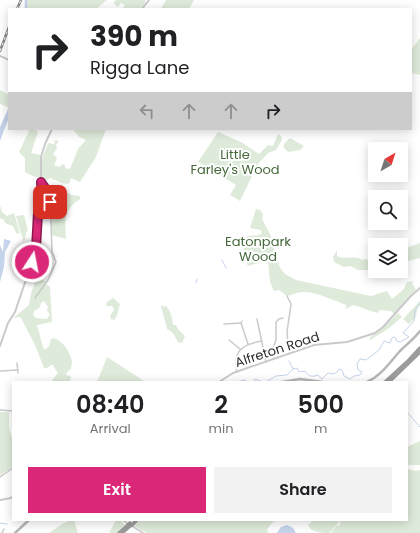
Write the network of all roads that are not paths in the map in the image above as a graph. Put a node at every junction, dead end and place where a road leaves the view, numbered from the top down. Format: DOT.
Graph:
graph roads {
  1 [pos="149,0"];
  2 [pos="143,8"];
  3 [pos="52,130"];
  4 [pos="41,182"];
  5 [pos="420,288"];
  6 [pos="287,296"];
  7 [pos="35,298"];
  8 [pos="283,318"];
  9 [pos="257,319"];
  10 [pos="225,325"];
  11 [pos="420,331"];
  12 [pos="229,340"];
  13 [pos="262,341"];
  14 [pos="248,344"];
  15 [pos="0,346"];
  16 [pos="420,348"];
  17 [pos="240,350"];
  18 [pos="420,352"];
  19 [pos="289,354"];
  20 [pos="274,359"];
  21 [pos="266,362"];
  22 [pos="20,364"];
  23 [pos="18,370"];
  24 [pos="0,371"];
  25 [pos="237,372"];
  26 [pos="18,373"];
  27 [pos="220,381"];
  28 [pos="288,381"];
  29 [pos="315,381"];
  30 [pos="369,381"];
  31 [pos="386,381"];
  32 [pos="390,381"];
  33 [pos="0,410"];
  34 [pos="12,410"];
  35 [pos="12,469"];
  36 [pos="0,477"];
  37 [pos="12,496"];
  38 [pos="0,500"];
  39 [pos="28,521"];
  40 [pos="125,521"];
  41 [pos="130,524"];
  42 [pos="4,529"];
  43 [pos="1,532"];
  44 [pos="15,533"];
  45 [pos="119,533"];
  46 [pos="122,533"];
  47 [pos="143,533"];
  1 -- 2 [label="street"];
  3 -- 4 [label="street"];
  4 -- 7 [label="street"];
  4 -- 15 [label="street"];
  5 -- 19 [label="street, Alfreton Road"];
  6 -- 19 [label="street"];
  8 -- 20 [label="street"];
  9 -- 13 [label="street"];
  10 -- 14 [label="street"];
  11 -- 30 [label="main road"];
  12 -- 17 [label="street"];
  13 -- 14 [label="street"];
  13 -- 21 [label="street"];
  14 -- 17 [label="street"];
  16 -- 31 [label="highway"];
  17 -- 25 [label="street"];
  18 -- 32 [label="highway"];
  19 -- 20 [label="street, Alfreton Road"];
  20 -- 21 [label="street, Alfreton Road"];
  21 -- 25 [label="street, Alfreton Road"];
  22 -- 23 [label="street"];
  23 -- 24 [label="street"];
  23 -- 26 [label="street"];
  25 -- 27 [label="street, Alfreton Road"];
  28 -- 29 [label="main road"];
  33 -- 34 [label="street"];
  35 -- 36 [label="street"];
  37 -- 38 [label="street"];
  39 -- 44 [label="main road"];
  40 -- 47 [label="street"];
  41 -- 45 [label="highway"];
  41 -- 46 [label="highway"];
  42 -- 43 [label="street"];
}
